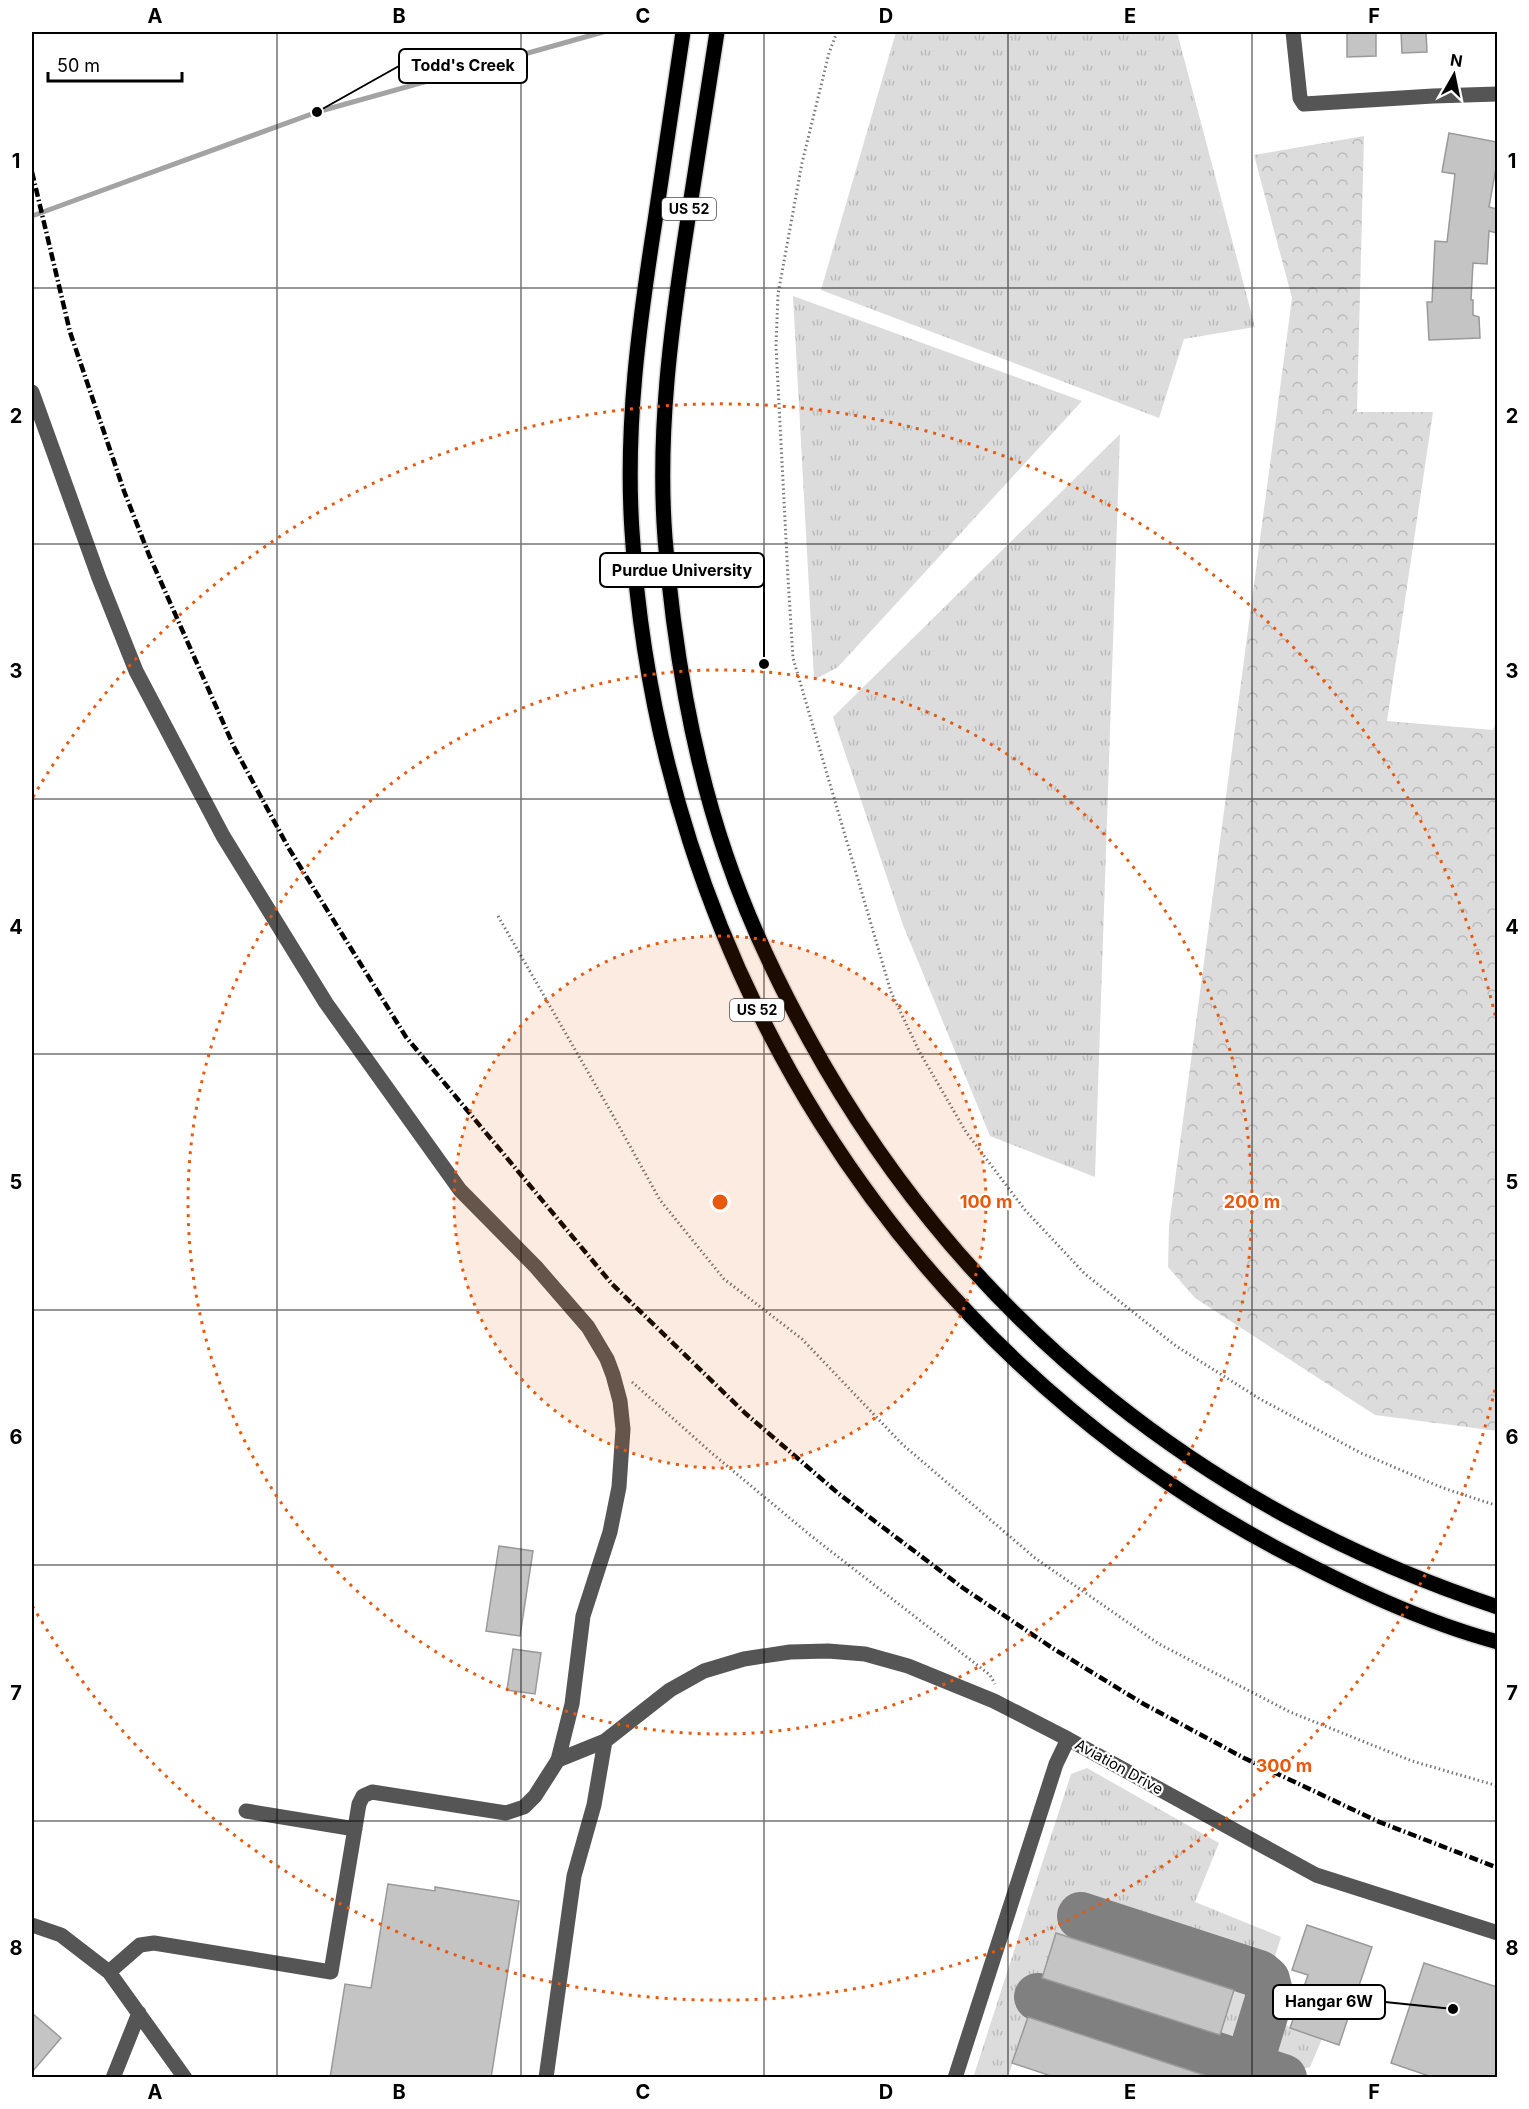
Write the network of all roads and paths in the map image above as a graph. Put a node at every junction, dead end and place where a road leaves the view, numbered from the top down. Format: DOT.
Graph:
graph roads {
  1 [pos="683,32"];
  2 [pos="717,32"];
  3 [pos="837,32"];
  4 [pos="1293,32"];
  5 [pos="1497,94"];
  6 [pos="32,392"];
  7 [pos="498,916"];
  8 [pos="614,1375"];
  9 [pos="1497,1506"];
  10 [pos="1497,1607"];
  11 [pos="1497,1642"];
  12 [pos="994,1701"];
  13 [pos="1068,1739"];
  14 [pos="605,1742"];
  15 [pos="558,1760"];
  16 [pos="1497,1786"];
  17 [pos="246,1811"];
  18 [pos="355,1829"];
  19 [pos="32,1925"];
  20 [pos="1497,1934"];
  21 [pos="109,1972"];
  22 [pos="139,2013"];
  23 [pos="113,2078"];
  24 [pos="185,2078"];
  25 [pos="546,2078"];
  26 [pos="955,2078"];
  1 -- 11 [label="main road, US 52"];
  2 -- 10 [label="main road, US 52"];
  3 -- 9 [label="path"];
  4 -- 5 [label="street"];
  6 -- 8 [label="street"];
  7 -- 16 [label="path"];
  8 -- 12 [label="path"];
  8 -- 15 [label="street"];
  12 -- 13 [label="street"];
  12 -- 14 [label="street"];
  13 -- 20 [label="street, Aviation Drive"];
  13 -- 26 [label="street, Aviation Drive"];
  14 -- 15 [label="street"];
  14 -- 25 [label="street"];
  15 -- 18 [label="street"];
  17 -- 18 [label="street"];
  18 -- 21 [label="street"];
  19 -- 21 [label="street"];
  21 -- 22 [label="street"];
  22 -- 23 [label="street"];
  22 -- 24 [label="street"];
}
